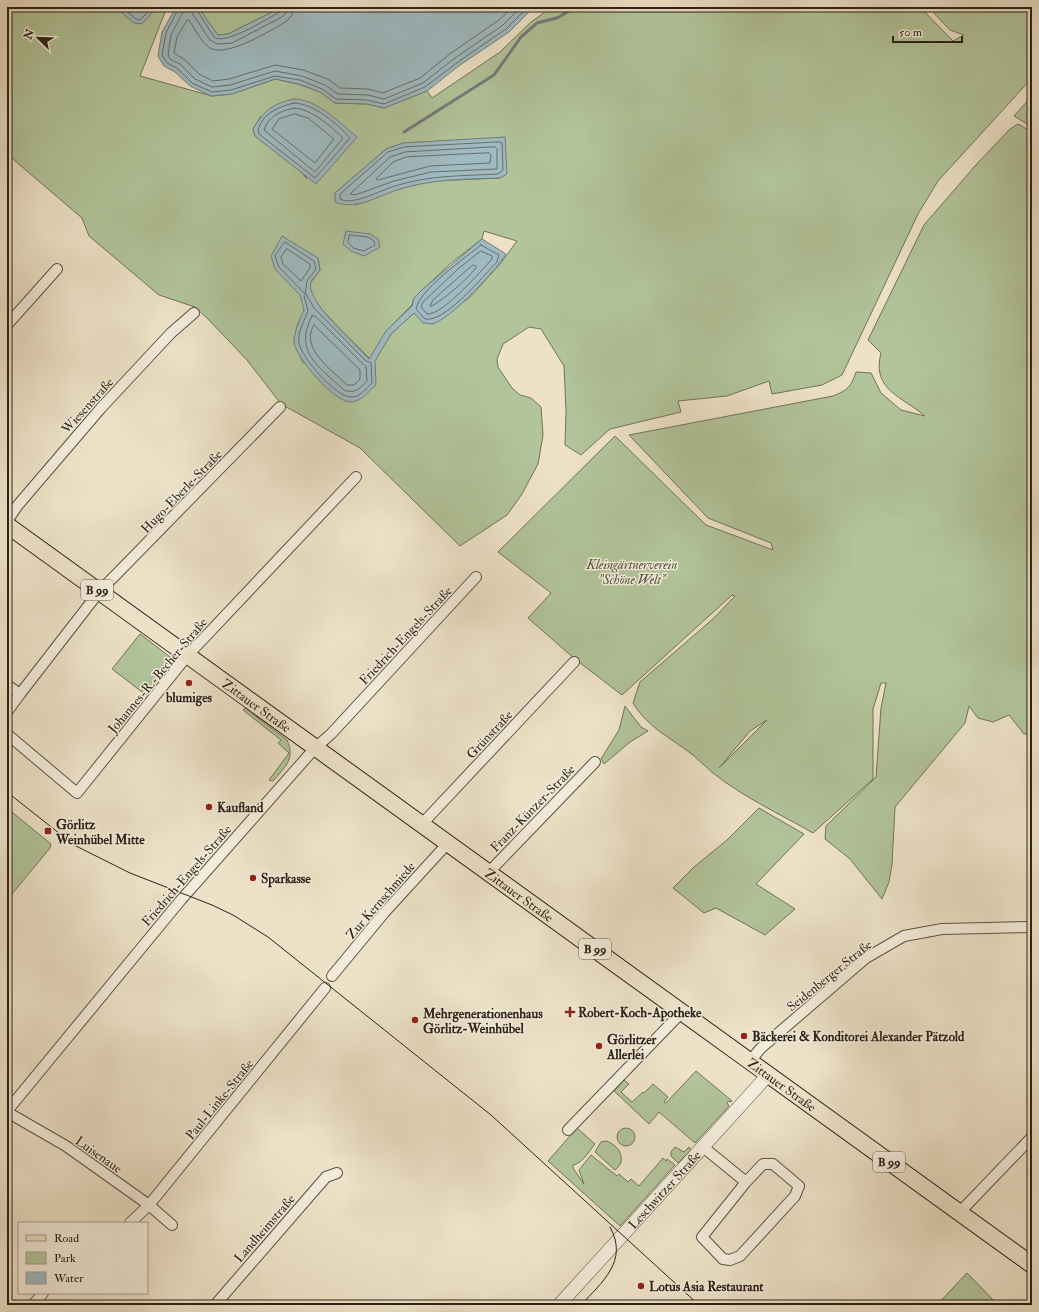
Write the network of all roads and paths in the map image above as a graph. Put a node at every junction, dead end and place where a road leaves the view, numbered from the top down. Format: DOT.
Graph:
graph roads {
  1 [pos="57,269"];
  2 [pos="194,313"];
  3 [pos="7,325"];
  4 [pos="280,407"];
  5 [pos="356,477"];
  6 [pos="7,521"];
  7 [pos="7,525"];
  8 [pos="476,576"];
  9 [pos="100,592"];
  10 [pos="186,656"];
  11 [pos="574,662"];
  12 [pos="7,685"];
  13 [pos="20,694"];
  14 [pos="7,712"];
  15 [pos="7,734"];
  16 [pos="315,748"];
  17 [pos="595,762"];
  18 [pos="422,824"];
  19 [pos="448,843"];
  20 [pos="489,872"];
  21 [pos="1032,927"];
  22 [pos="332,976"];
  23 [pos="325,988"];
  24 [pos="682,1012"];
  25 [pos="750,1061"];
  26 [pos="769,1074"];
  27 [pos="7,1111"];
  28 [pos="568,1130"];
  29 [pos="1032,1137"];
  30 [pos="703,1147"];
  31 [pos="337,1173"];
  32 [pos="746,1182"];
  33 [pos="149,1205"];
  34 [pos="960,1212"];
  35 [pos="131,1222"];
  36 [pos="172,1225"];
  37 [pos="1032,1265"];
  38 [pos="41,1294"];
  39 [pos="33,1305"];
  40 [pos="215,1305"];
  41 [pos="559,1305"];
  1 -- 3 [label="street"];
  2 -- 6 [label="street, Wiesenstraße"];
  4 -- 9 [label="street, Hugo-Eberle-Straße"];
  5 -- 10 [label="street, Johannes-R.-Becher-Straße"];
  7 -- 9 [label="main road, Zittauer Straße / B 99"];
  8 -- 16 [label="street, Friedrich-Engels-Straße"];
  9 -- 10 [label="main road, Zittauer Straße / B 99"];
  9 -- 13 [label="street"];
  10 -- 15 [label="street, Johannes-R.-Becher-Straße"];
  10 -- 16 [label="main road, Zittauer Straße / B 99"];
  11 -- 18 [label="street, Grünstraße"];
  12 -- 13 [label="street"];
  13 -- 14 [label="street"];
  16 -- 18 [label="main road, Zittauer Straße / B 99"];
  16 -- 27 [label="street, Friedrich-Engels-Straße"];
  17 -- 20 [label="street, Franz-Künzer-Straße"];
  18 -- 19 [label="main road, Zittauer Straße / B 99"];
  19 -- 20 [label="main road, Zittauer Straße / B 99"];
  19 -- 22 [label="street, Zur Kernschmiede"];
  20 -- 24 [label="main road, Zittauer Straße / B 99"];
  21 -- 25 [label="street, Seidenberger Straße"];
  23 -- 33 [label="street, Paul-Linke-Straße"];
  24 -- 25 [label="main road, Zittauer Straße / B 99"];
  24 -- 28 [label="street"];
  25 -- 26 [label="main road, Zittauer Straße / B 99"];
  26 -- 30 [label="street, Leschwitzer Straße"];
  26 -- 34 [label="main road, Zittauer Straße / B 99"];
  27 -- 33 [label="street, Luisenaue"];
  29 -- 34 [label="street"];
  30 -- 32 [label="street"];
  30 -- 41 [label="street, Leschwitzer Straße"];
  31 -- 40 [label="street, Landheimstraße"];
  32 -- 32 [label="street"];
  33 -- 35 [label="street, Paul-Linke-Straße"];
  33 -- 36 [label="street, Luisenaue"];
  34 -- 37 [label="main road, Zittauer Straße / B 99"];
  38 -- 39 [label="street"];
}
